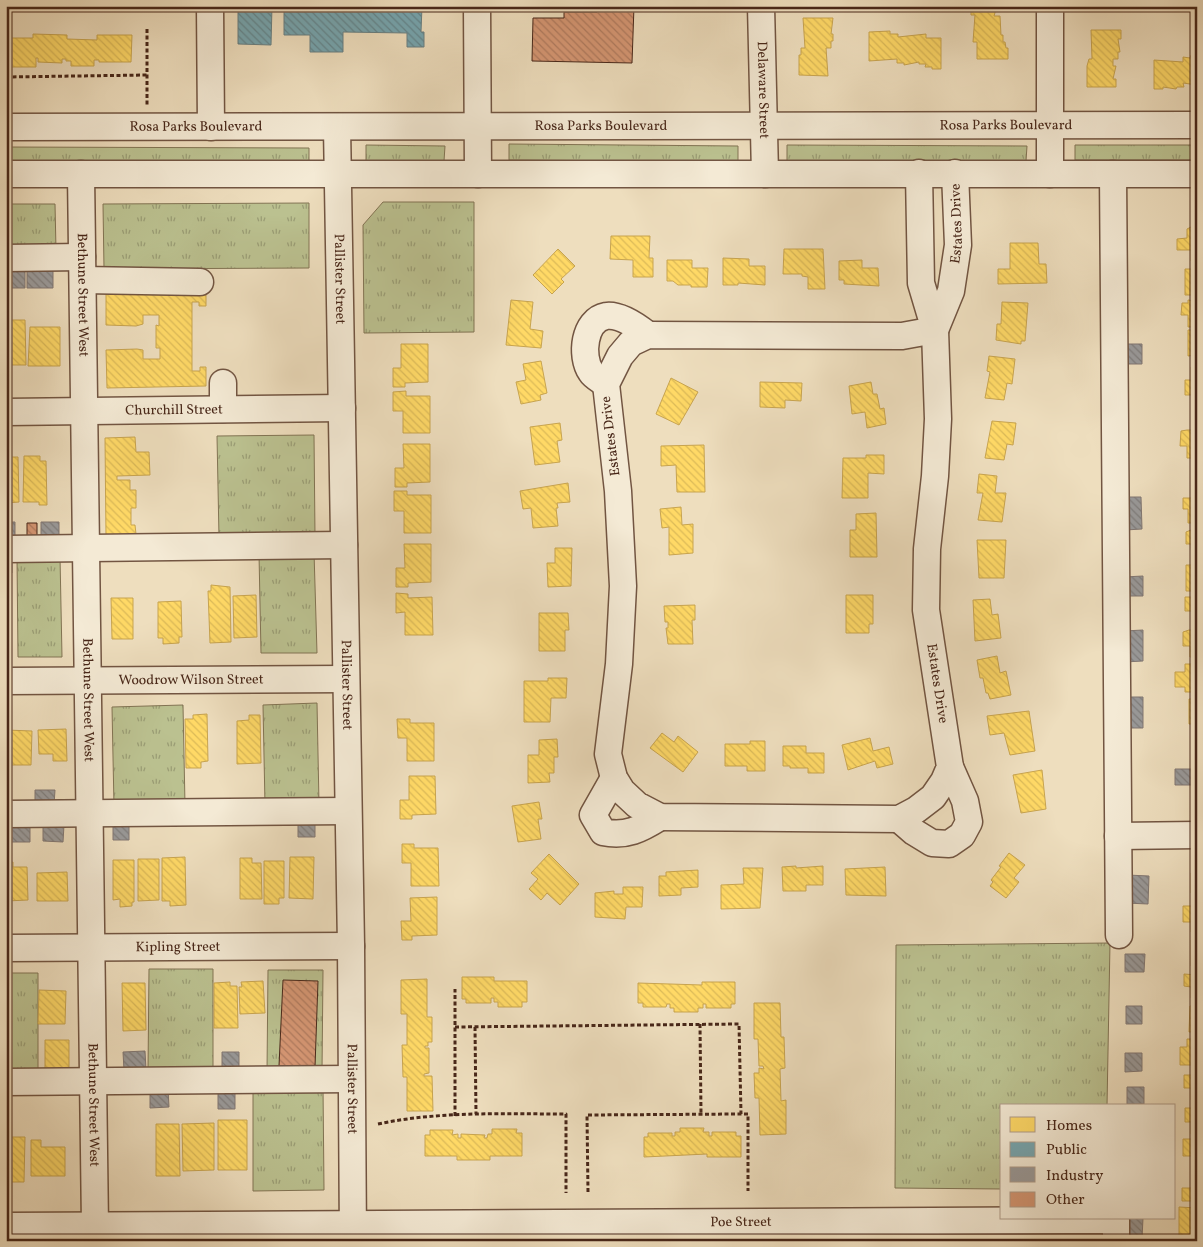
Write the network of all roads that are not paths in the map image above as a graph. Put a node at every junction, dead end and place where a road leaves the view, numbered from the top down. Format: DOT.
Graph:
graph roads {
  1 [pos="210,6"];
  2 [pos="477,6"];
  3 [pos="761,6"];
  4 [pos="1050,6"];
  5 [pos="1197,125"];
  6 [pos="6,127"];
  7 [pos="211,127"];
  8 [pos="337,127"];
  9 [pos="478,127"];
  10 [pos="765,127"];
  11 [pos="1051,127"];
  12 [pos="919,173"];
  13 [pos="955,173"];
  14 [pos="6,174"];
  15 [pos="82,174"];
  16 [pos="338,174"];
  17 [pos="478,174"];
  18 [pos="764,174"];
  19 [pos="1050,174"];
  20 [pos="1113,174"];
  21 [pos="1197,174"];
  22 [pos="6,258"];
  23 [pos="83,268"];
  24 [pos="200,282"];
  25 [pos="935,330"];
  26 [pos="648,335"];
  27 [pos="223,383"];
  28 [pos="606,384"];
  29 [pos="342,408"];
  30 [pos="223,409"];
  31 [pos="85,411"];
  32 [pos="6,412"];
  33 [pos="344,545"];
  34 [pos="87,548"];
  35 [pos="6,549"];
  36 [pos="345,679"];
  37 [pos="88,680"];
  38 [pos="6,681"];
  39 [pos="950,767"];
  40 [pos="614,778"];
  41 [pos="348,812"];
  42 [pos="6,814"];
  43 [pos="91,814"];
  44 [pos="660,817"];
  45 [pos="899,819"];
  46 [pos="1197,835"];
  47 [pos="1118,836"];
  48 [pos="1119,935"];
  49 [pos="351,946"];
  50 [pos="93,947"];
  51 [pos="6,948"];
  52 [pos="351,1078"];
  53 [pos="6,1082"];
  54 [pos="94,1082"];
  55 [pos="6,1226"];
  56 [pos="95,1226"];
  57 [pos="1116,1230"];
  58 [pos="747,1231"];
  59 [pos="932,1231"];
  60 [pos="353,1232"];
  61 [pos="536,1232"];
  62 [pos="620,1232"];
  1 -- 7 [label="street"];
  2 -- 9 [label="street"];
  3 -- 10 [label="street, Delaware Street"];
  4 -- 11 [label="street"];
  5 -- 11 [label="street, Rosa Parks Boulevard"];
  6 -- 7 [label="street, Rosa Parks Boulevard"];
  7 -- 8 [label="street, Rosa Parks Boulevard"];
  8 -- 9 [label="street, Rosa Parks Boulevard"];
  8 -- 16 [label="street, Pallister Street"];
  9 -- 10 [label="street, Rosa Parks Boulevard"];
  9 -- 17 [label="street"];
  10 -- 11 [label="street, Rosa Parks Boulevard"];
  10 -- 18 [label="street, Delaware Street"];
  11 -- 19 [label="street"];
  12 -- 13 [label="street"];
  12 -- 18 [label="street"];
  12 -- 25 [label="street, Estates Drive"];
  13 -- 19 [label="street"];
  13 -- 25 [label="street, Estates Drive"];
  14 -- 15 [label="street"];
  15 -- 16 [label="street"];
  15 -- 23 [label="street, Bethune Street West"];
  16 -- 17 [label="street"];
  16 -- 29 [label="street, Pallister Street"];
  17 -- 18 [label="street"];
  19 -- 20 [label="street"];
  20 -- 21 [label="street"];
  20 -- 47 [label="street"];
  22 -- 23 [label="street"];
  23 -- 24 [label="street"];
  23 -- 31 [label="street, Bethune Street West"];
  25 -- 26 [label="street"];
  25 -- 39 [label="street, Estates Drive"];
  26 -- 28 [label="street, Estates Drive"];
  26 -- 28 [label="street"];
  27 -- 30 [label="street"];
  28 -- 40 [label="street, Estates Drive"];
  29 -- 30 [label="street, Churchill Street"];
  29 -- 33 [label="street, Pallister Street"];
  30 -- 31 [label="street, Churchill Street"];
  31 -- 32 [label="street, Churchill Street"];
  31 -- 34 [label="street, Bethune Street West"];
  33 -- 34 [label="street"];
  33 -- 36 [label="street, Pallister Street"];
  34 -- 35 [label="street"];
  34 -- 37 [label="street, Bethune Street West"];
  36 -- 37 [label="street, Woodrow Wilson Street"];
  36 -- 41 [label="street, Pallister Street"];
  37 -- 38 [label="street, Woodrow Wilson Street"];
  37 -- 43 [label="street, Bethune Street West"];
  39 -- 45 [label="street"];
  39 -- 45 [label="street, Estates Drive"];
  40 -- 44 [label="street, Estates Drive"];
  40 -- 44 [label="street"];
  41 -- 43 [label="street"];
  41 -- 49 [label="street, Pallister Street"];
  42 -- 43 [label="street"];
  43 -- 50 [label="street, Bethune Street West"];
  44 -- 45 [label="street, Estates Drive"];
  46 -- 47 [label="street"];
  47 -- 48 [label="street"];
  49 -- 50 [label="street, Kipling Street"];
  49 -- 52 [label="street, Pallister Street"];
  50 -- 51 [label="street, Kipling Street"];
  50 -- 54 [label="street, Bethune Street West"];
  52 -- 54 [label="street"];
  52 -- 60 [label="street, Pallister Street"];
  53 -- 54 [label="street"];
  54 -- 56 [label="street, Bethune Street West"];
  55 -- 56 [label="street, Poe Street"];
  56 -- 60 [label="street, Poe Street"];
  57 -- 59 [label="street, Poe Street"];
  58 -- 59 [label="street, Poe Street"];
  58 -- 62 [label="street, Poe Street"];
  60 -- 61 [label="street, Poe Street"];
  61 -- 62 [label="street, Poe Street"];
}
